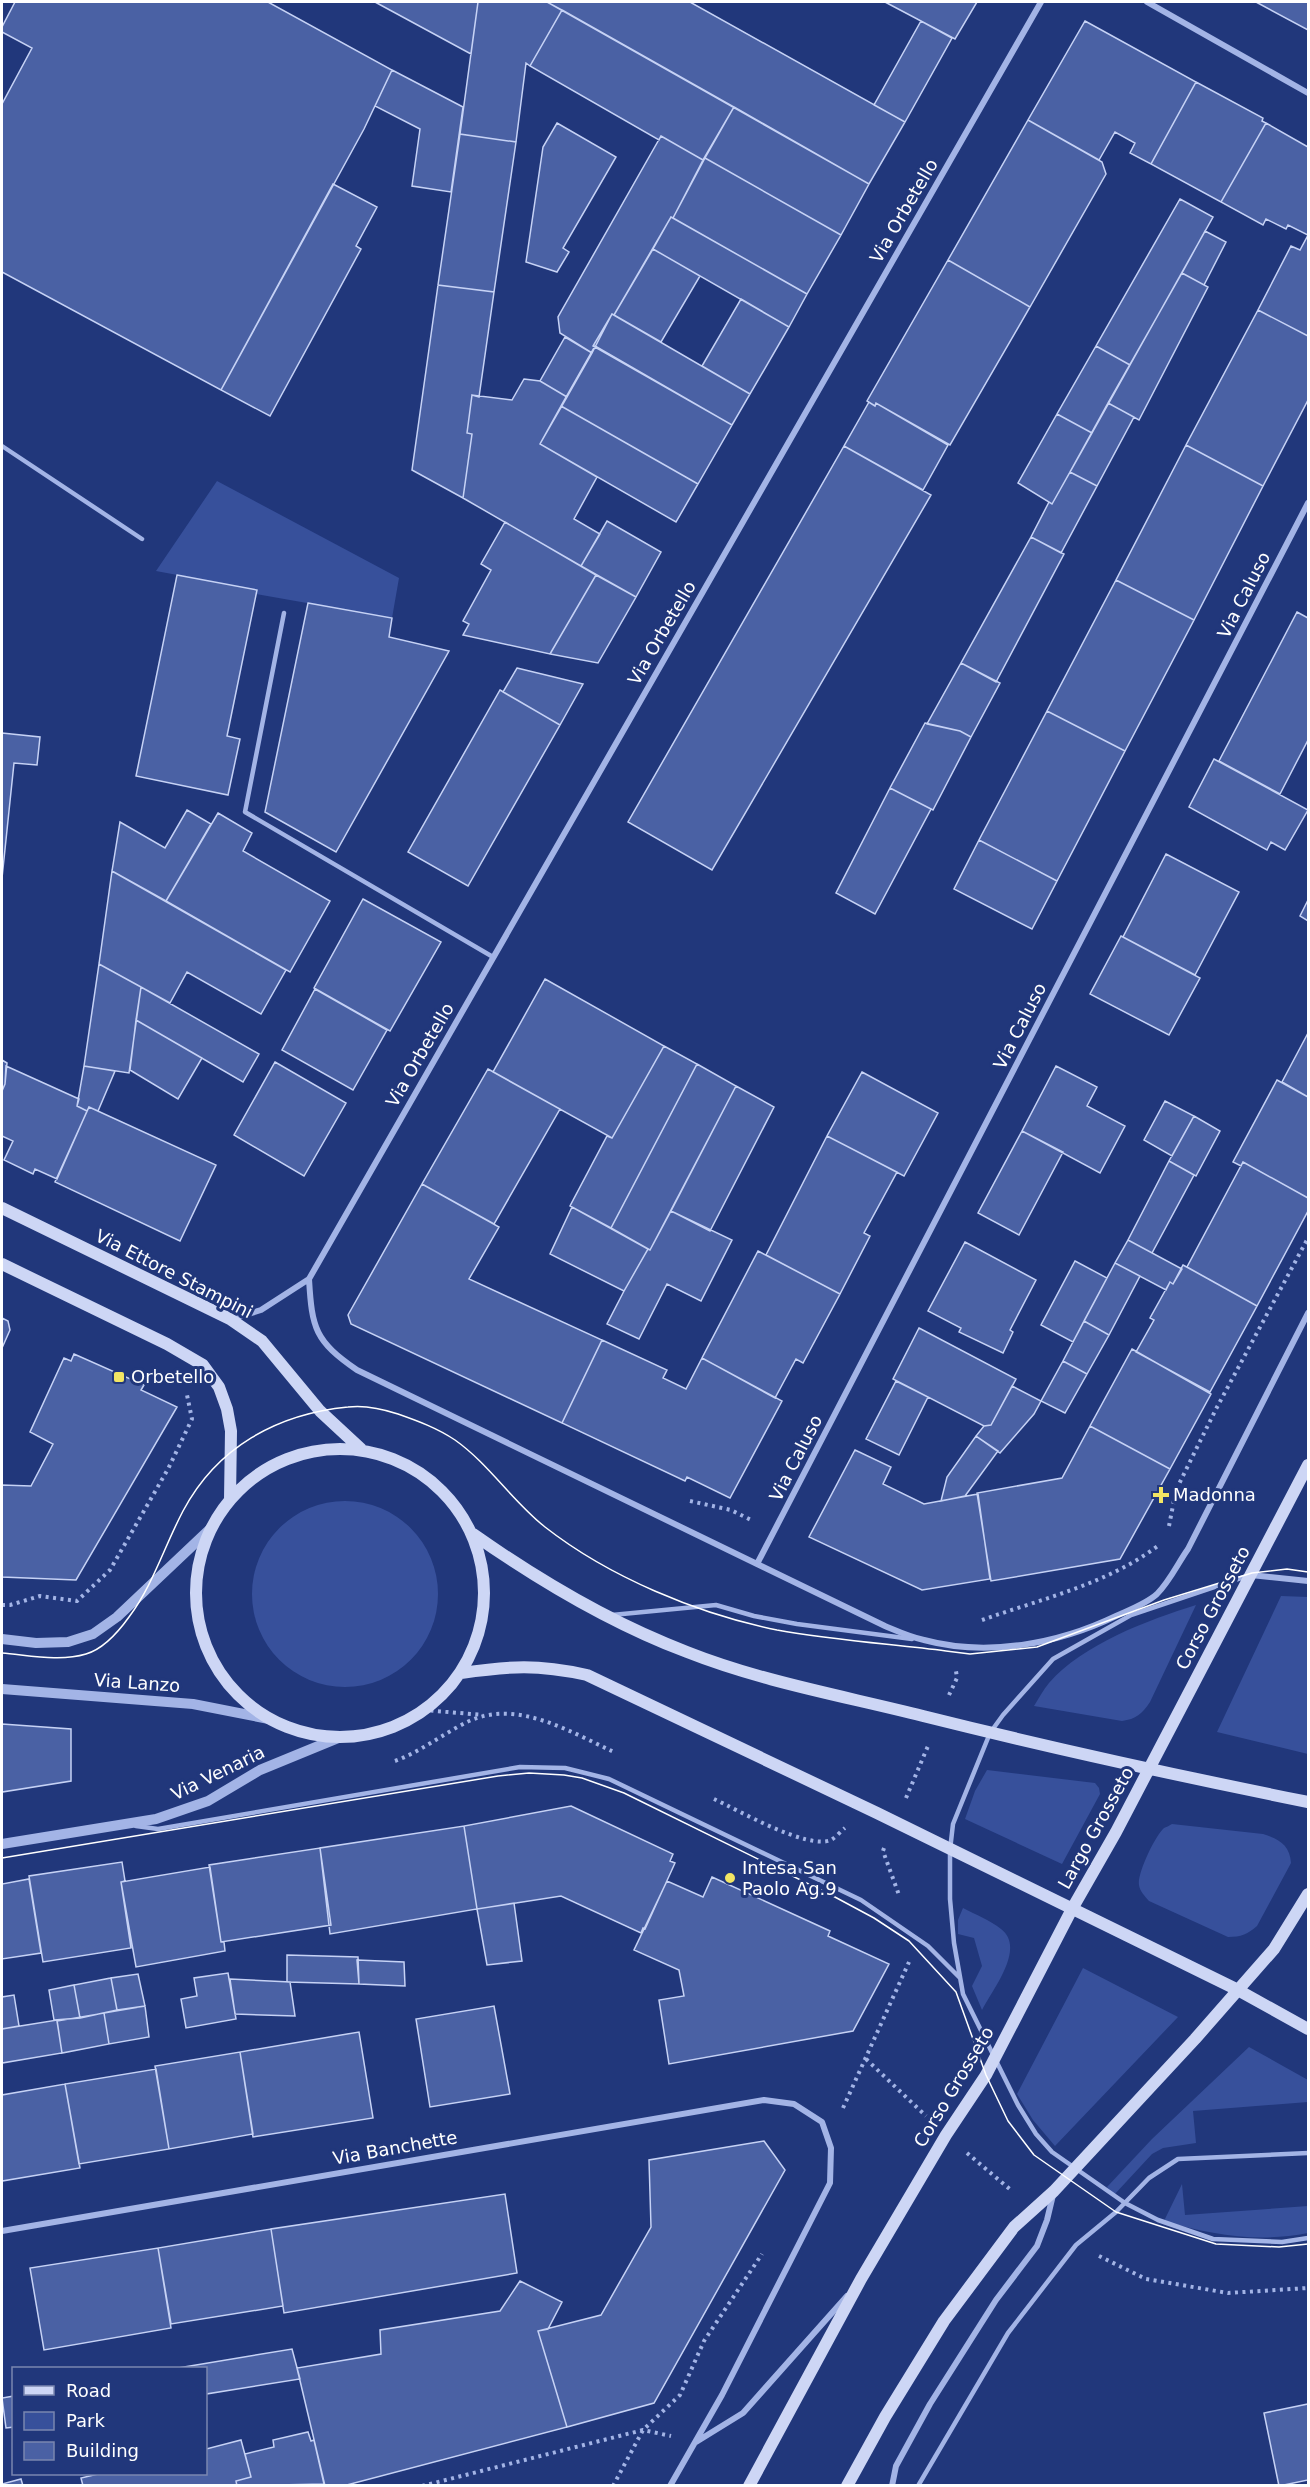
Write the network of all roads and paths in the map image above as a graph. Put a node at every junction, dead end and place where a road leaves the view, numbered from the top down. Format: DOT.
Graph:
graph roads {
  1 [pos="1041,2"];
  2 [pos="1147,2"];
  3 [pos="1308,93"];
  4 [pos="2,446"];
  5 [pos="1308,502"];
  6 [pos="142,539"];
  7 [pos="284,613"];
  8 [pos="493,957"];
  9 [pos="2,1208"];
  10 [pos="1308,1238"];
  11 [pos="2,1264"];
  12 [pos="309,1280"];
  13 [pos="1308,1313"];
  14 [pos="230,1319"];
  15 [pos="186,1392"];
  16 [pos="361,1449"];
  17 [pos="1308,1465"];
  18 [pos="230,1499"];
  19 [pos="680,1499"];
  20 [pos="1173,1504"];
  21 [pos="1206,1515"];
  22 [pos="1168,1527"];
  23 [pos="210,1530"];
  24 [pos="774,1531"];
  25 [pos="473,1534"];
  26 [pos="1166,1539"];
  27 [pos="757,1564"];
  28 [pos="1251,1575"];
  29 [pos="1308,1581"];
  30 [pos="2,1605"];
  31 [pos="1120,1614"];
  32 [pos="1131,1615"];
  33 [pos="605,1616"];
  34 [pos="2,1639"];
  35 [pos="923,1640"];
  36 [pos="955,1646"];
  37 [pos="460,1673"];
  38 [pos="2,1689"];
  39 [pos="423,1710"];
  40 [pos="487,1715"];
  41 [pos="269,1719"];
  42 [pos="939,1720"];
  43 [pos="470,1721"];
  44 [pos="990,1733"];
  45 [pos="338,1738"];
  46 [pos="621,1755"];
  47 [pos="1149,1768"];
  48 [pos="704,1794"];
  49 [pos="1308,1802"];
  50 [pos="863,1806"];
  51 [pos="896,1822"];
  52 [pos="126,1824"];
  53 [pos="2,1844"];
  54 [pos="950,1850"];
  55 [pos="883,1851"];
  56 [pos="1308,1894"];
  57 [pos="1072,1909"];
  58 [pos="909,1961"];
  59 [pos="960,1978"];
  60 [pos="1236,1989"];
  61 [pos="1308,2029"];
  62 [pos="866,2059"];
  63 [pos="994,2059"];
  64 [pos="794,2104"];
  65 [pos="946,2135"];
  66 [pos="828,2142"];
  67 [pos="1308,2153"];
  68 [pos="1073,2169"];
  69 [pos="1054,2191"];
  70 [pos="1125,2203"];
  71 [pos="2,2231"];
  72 [pos="1308,2238"];
  73 [pos="1076,2246"];
  74 [pos="763,2253"];
  75 [pos="861,2279"];
  76 [pos="1308,2288"];
  77 [pos="643,2430"];
  78 [pos="695,2442"];
  79 [pos="422,2486"];
  80 [pos="613,2486"];
  81 [pos="670,2486"];
  82 [pos="749,2486"];
  83 [pos="847,2486"];
  84 [pos="892,2486"];
  85 [pos="918,2486"];
  1 -- 8 [label="street, Via Orbetello"];
  2 -- 3 [label="street"];
  4 -- 6 [label="lane"];
  5 -- 24 [label="street, Via Caluso"];
  7 -- 8 [label="lane"];
  8 -- 12 [label="street, Via Orbetello"];
  9 -- 14 [label="main road, Via Ettore Stampini"];
  10 -- 20 [label="path"];
  11 -- 18 [label="main road"];
  12 -- 14 [label="street, Via Orbetello"];
  12 -- 27 [label="street"];
  13 -- 21 [label="street"];
  14 -- 16 [label="main road, Via Ettore Stampini"];
  15 -- 30 [label="path"];
  16 -- 18 [label="main road"];
  16 -- 25 [label="main road"];
  17 -- 28 [label="main road, Corso Grosseto"];
  18 -- 23 [label="main road"];
  19 -- 24 [label="path"];
  20 -- 21 [label="path"];
  20 -- 22 [label="path"];
  21 -- 31 [label="street"];
  23 -- 34 [label="street"];
  23 -- 41 [label="main road"];
  24 -- 27 [label="street, Via Caluso"];
  25 -- 33 [label="main road"];
  25 -- 37 [label="main road"];
  26 -- 36 [label="path"];
  27 -- 35 [label="street"];
  28 -- 29 [label="street"];
  28 -- 32 [label="lane"];
  28 -- 47 [label="main road, Corso Grosseto"];
  31 -- 32 [label="lane"];
  31 -- 36 [label="street"];
  32 -- 44 [label="lane"];
  33 -- 35 [label="lane"];
  33 -- 42 [label="main road"];
  35 -- 36 [label="street"];
  36 -- 42 [label="path"];
  37 -- 39 [label="main road"];
  37 -- 50 [label="main road"];
  38 -- 41 [label="street, Via Lanzo"];
  39 -- 40 [label="path"];
  39 -- 45 [label="main road"];
  40 -- 43 [label="path"];
  40 -- 46 [label="path"];
  41 -- 45 [label="main road"];
  42 -- 44 [label="main road"];
  42 -- 51 [label="path"];
  44 -- 47 [label="main road"];
  44 -- 54 [label="lane"];
  45 -- 52 [label="street, Via Venaria"];
  47 -- 49 [label="main road, Largo Grosseto"];
  47 -- 57 [label="main road, Largo Grosseto"];
  48 -- 50 [label="path"];
  50 -- 51 [label="main road"];
  51 -- 54 [label="main road"];
  51 -- 55 [label="path"];
  52 -- 53 [label="street, Via Venaria"];
  52 -- 59 [label="lane"];
  54 -- 57 [label="main road"];
  54 -- 59 [label="lane"];
  56 -- 60 [label="main road"];
  57 -- 60 [label="main road, Largo Grosseto"];
  57 -- 63 [label="main road, Corso Grosseto"];
  58 -- 62 [label="path"];
  59 -- 63 [label="lane"];
  60 -- 61 [label="main road, Largo Grosseto"];
  60 -- 68 [label="main road"];
  62 -- 65 [label="path"];
  62 -- 66 [label="path"];
  63 -- 65 [label="main road, Corso Grosseto"];
  63 -- 68 [label="lane"];
  64 -- 66 [label="street, Corso Grosseto"];
  64 -- 71 [label="street, Via Banchette"];
  65 -- 75 [label="main road, Corso Grosseto"];
  66 -- 78 [label="street, Corso Grosseto"];
  67 -- 70 [label="lane"];
  68 -- 69 [label="main road"];
  68 -- 70 [label="lane"];
  69 -- 83 [label="main road"];
  69 -- 84 [label="street"];
  70 -- 72 [label="lane"];
  70 -- 73 [label="lane"];
  73 -- 76 [label="path"];
  73 -- 85 [label="lane"];
  74 -- 77 [label="path"];
  75 -- 78 [label="street, Corso Grosseto"];
  75 -- 82 [label="main road, Corso Grosseto"];
  77 -- 79 [label="path"];
  77 -- 80 [label="path"];
  78 -- 81 [label="street, Corso Grosseto"];
}
